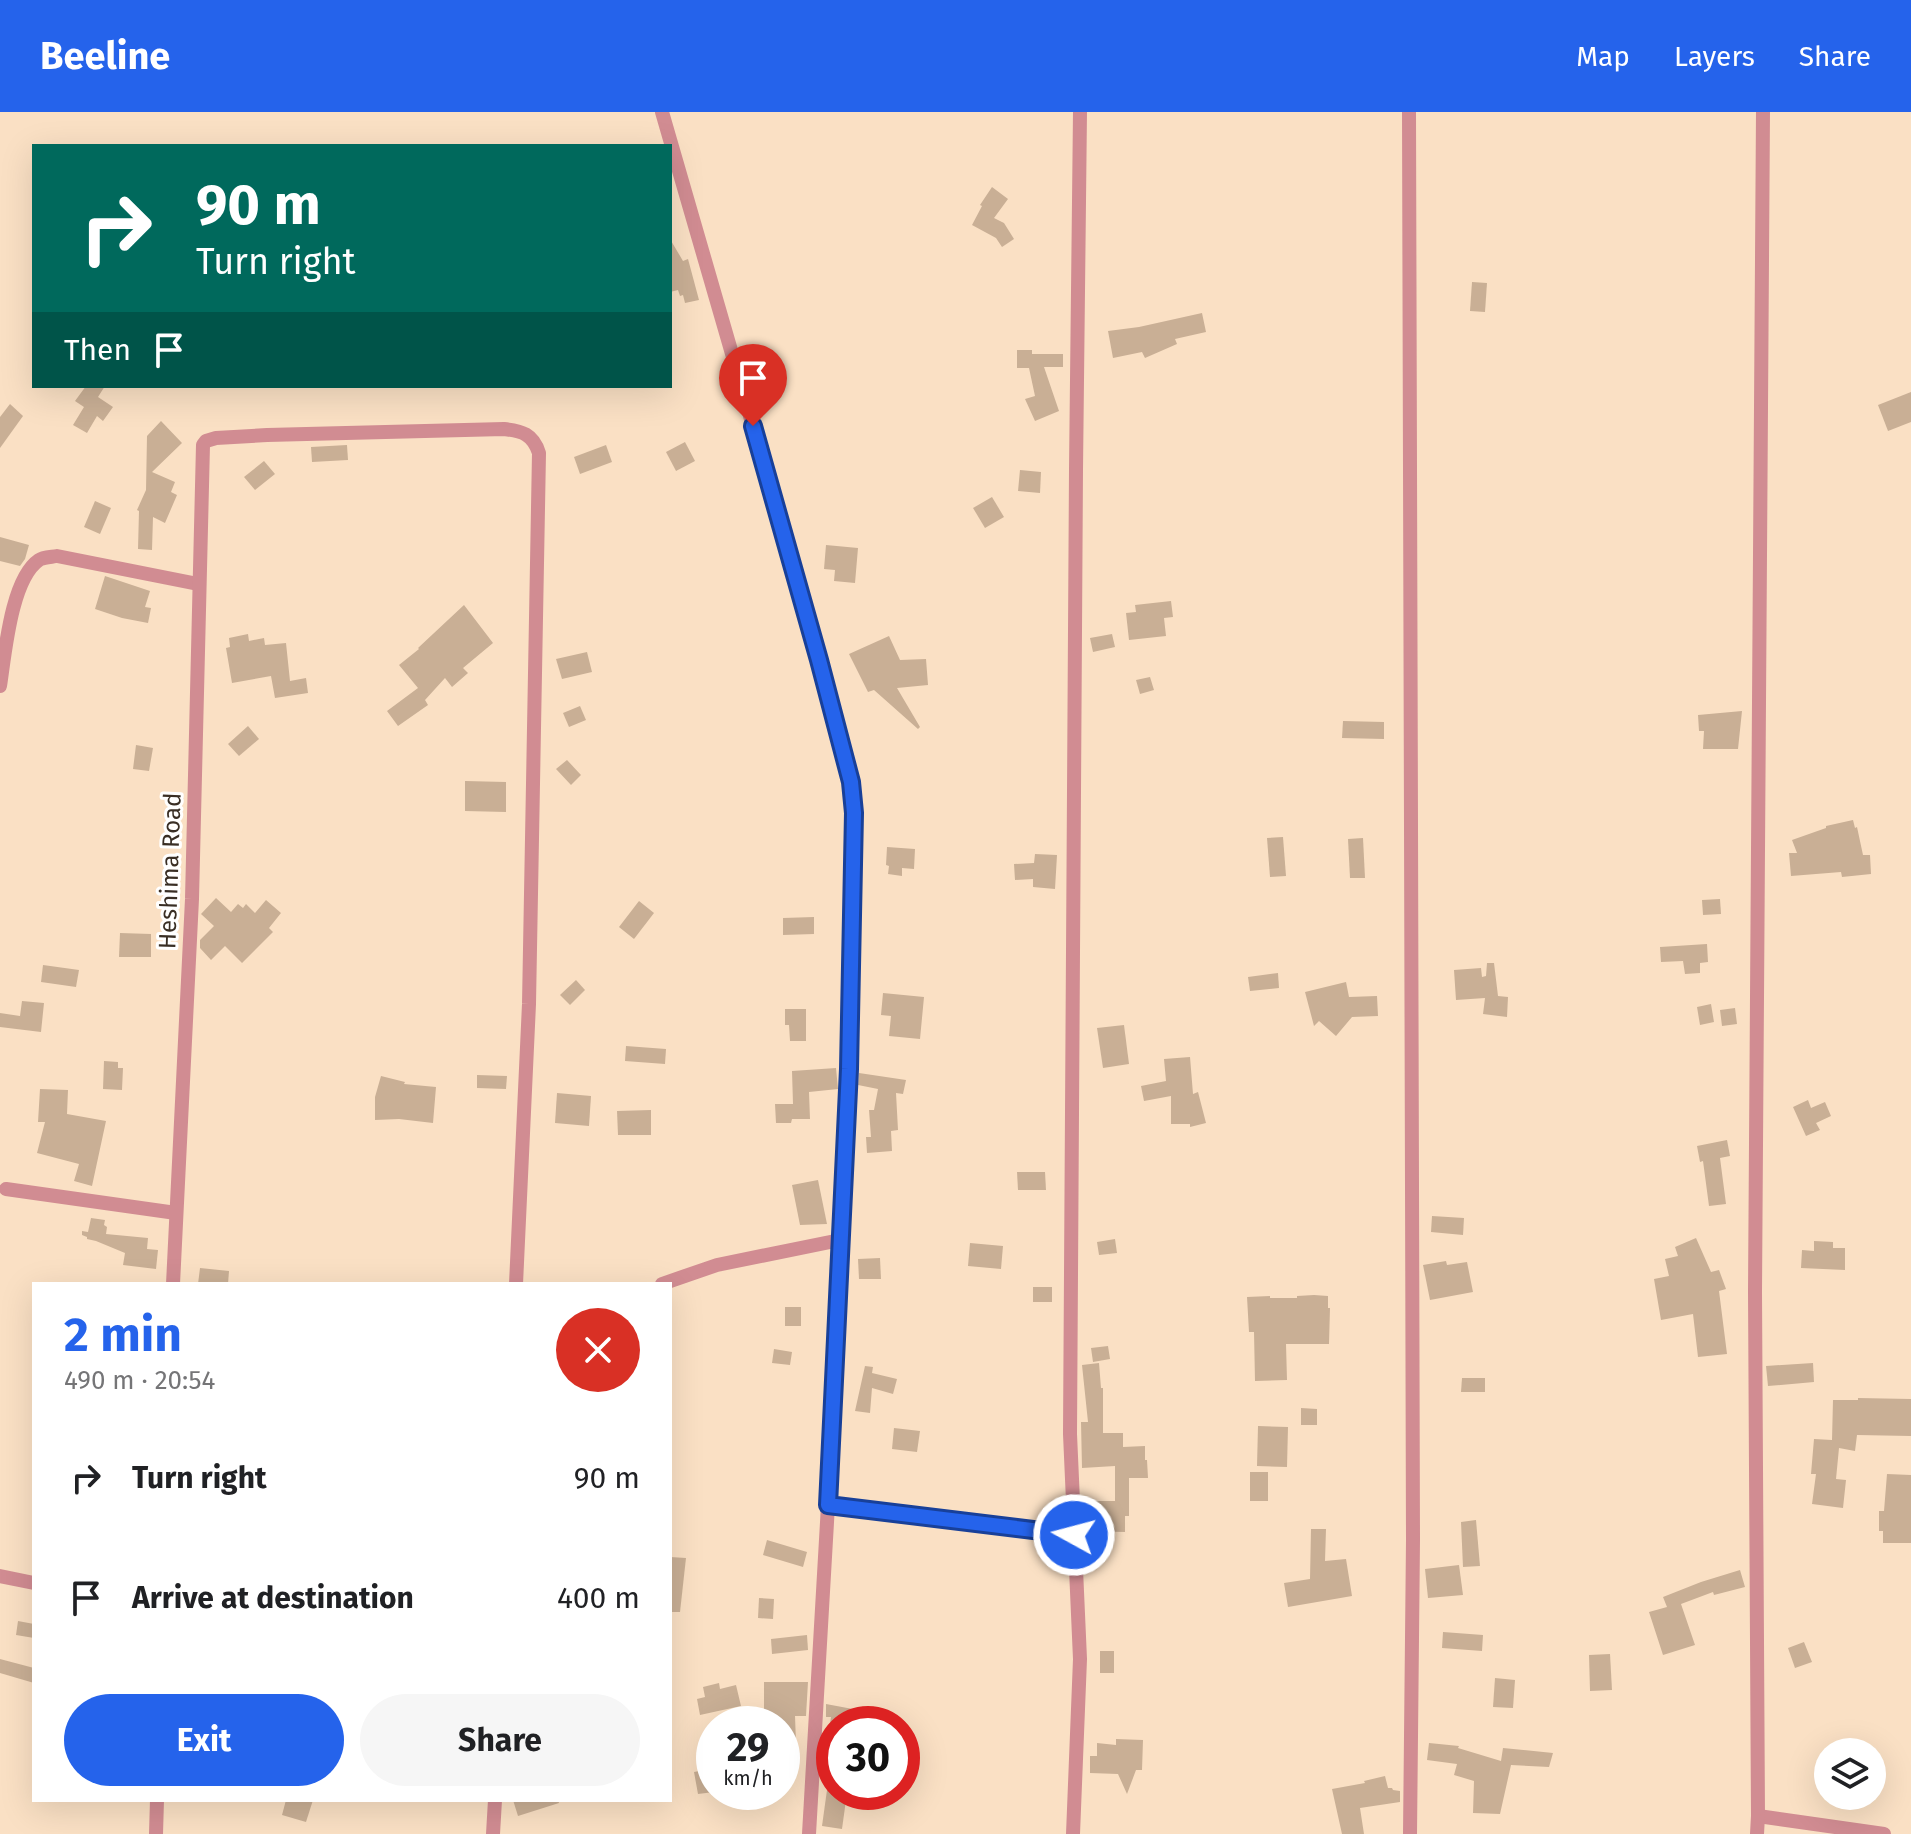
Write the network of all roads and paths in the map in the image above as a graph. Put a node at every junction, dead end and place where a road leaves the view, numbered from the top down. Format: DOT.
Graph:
graph roads {
  1 [pos="662,112"];
  2 [pos="1080,112"];
  3 [pos="1409,112"];
  4 [pos="1763,112"];
  5 [pos="671,144"];
  6 [pos="672,147"];
  7 [pos="198,584"];
  8 [pos="0,686"];
  9 [pos="6,1189"];
  10 [pos="176,1213"];
  11 [pos="840,1240"];
  12 [pos="173,1282"];
  13 [pos="516,1282"];
  14 [pos="668,1282"];
  15 [pos="828,1505"];
  16 [pos="1074,1535"];
  17 [pos="0,1576"];
  18 [pos="32,1583"];
  19 [pos="157,1802"];
  20 [pos="495,1802"];
  21 [pos="1758,1816"];
  22 [pos="156,1834"];
  23 [pos="493,1834"];
  24 [pos="809,1834"];
  25 [pos="1073,1834"];
  26 [pos="1410,1834"];
  27 [pos="1757,1834"];
  28 [pos="1884,1834"];
  1 -- 5 [label="street"];
  2 -- 16 [label="street"];
  3 -- 26 [label="street"];
  4 -- 21 [label="street"];
  6 -- 11 [label="street"];
  7 -- 8 [label="street"];
  7 -- 10 [label="street, Heshima Road"];
  7 -- 13 [label="street, Heshima Road"];
  9 -- 10 [label="street"];
  10 -- 12 [label="street, Heshima Road"];
  11 -- 14 [label="street"];
  11 -- 15 [label="street"];
  15 -- 16 [label="street"];
  15 -- 24 [label="street"];
  16 -- 25 [label="street"];
  17 -- 18 [label="street"];
  19 -- 22 [label="street"];
  20 -- 23 [label="street"];
  21 -- 27 [label="street"];
  21 -- 28 [label="street"];
}
